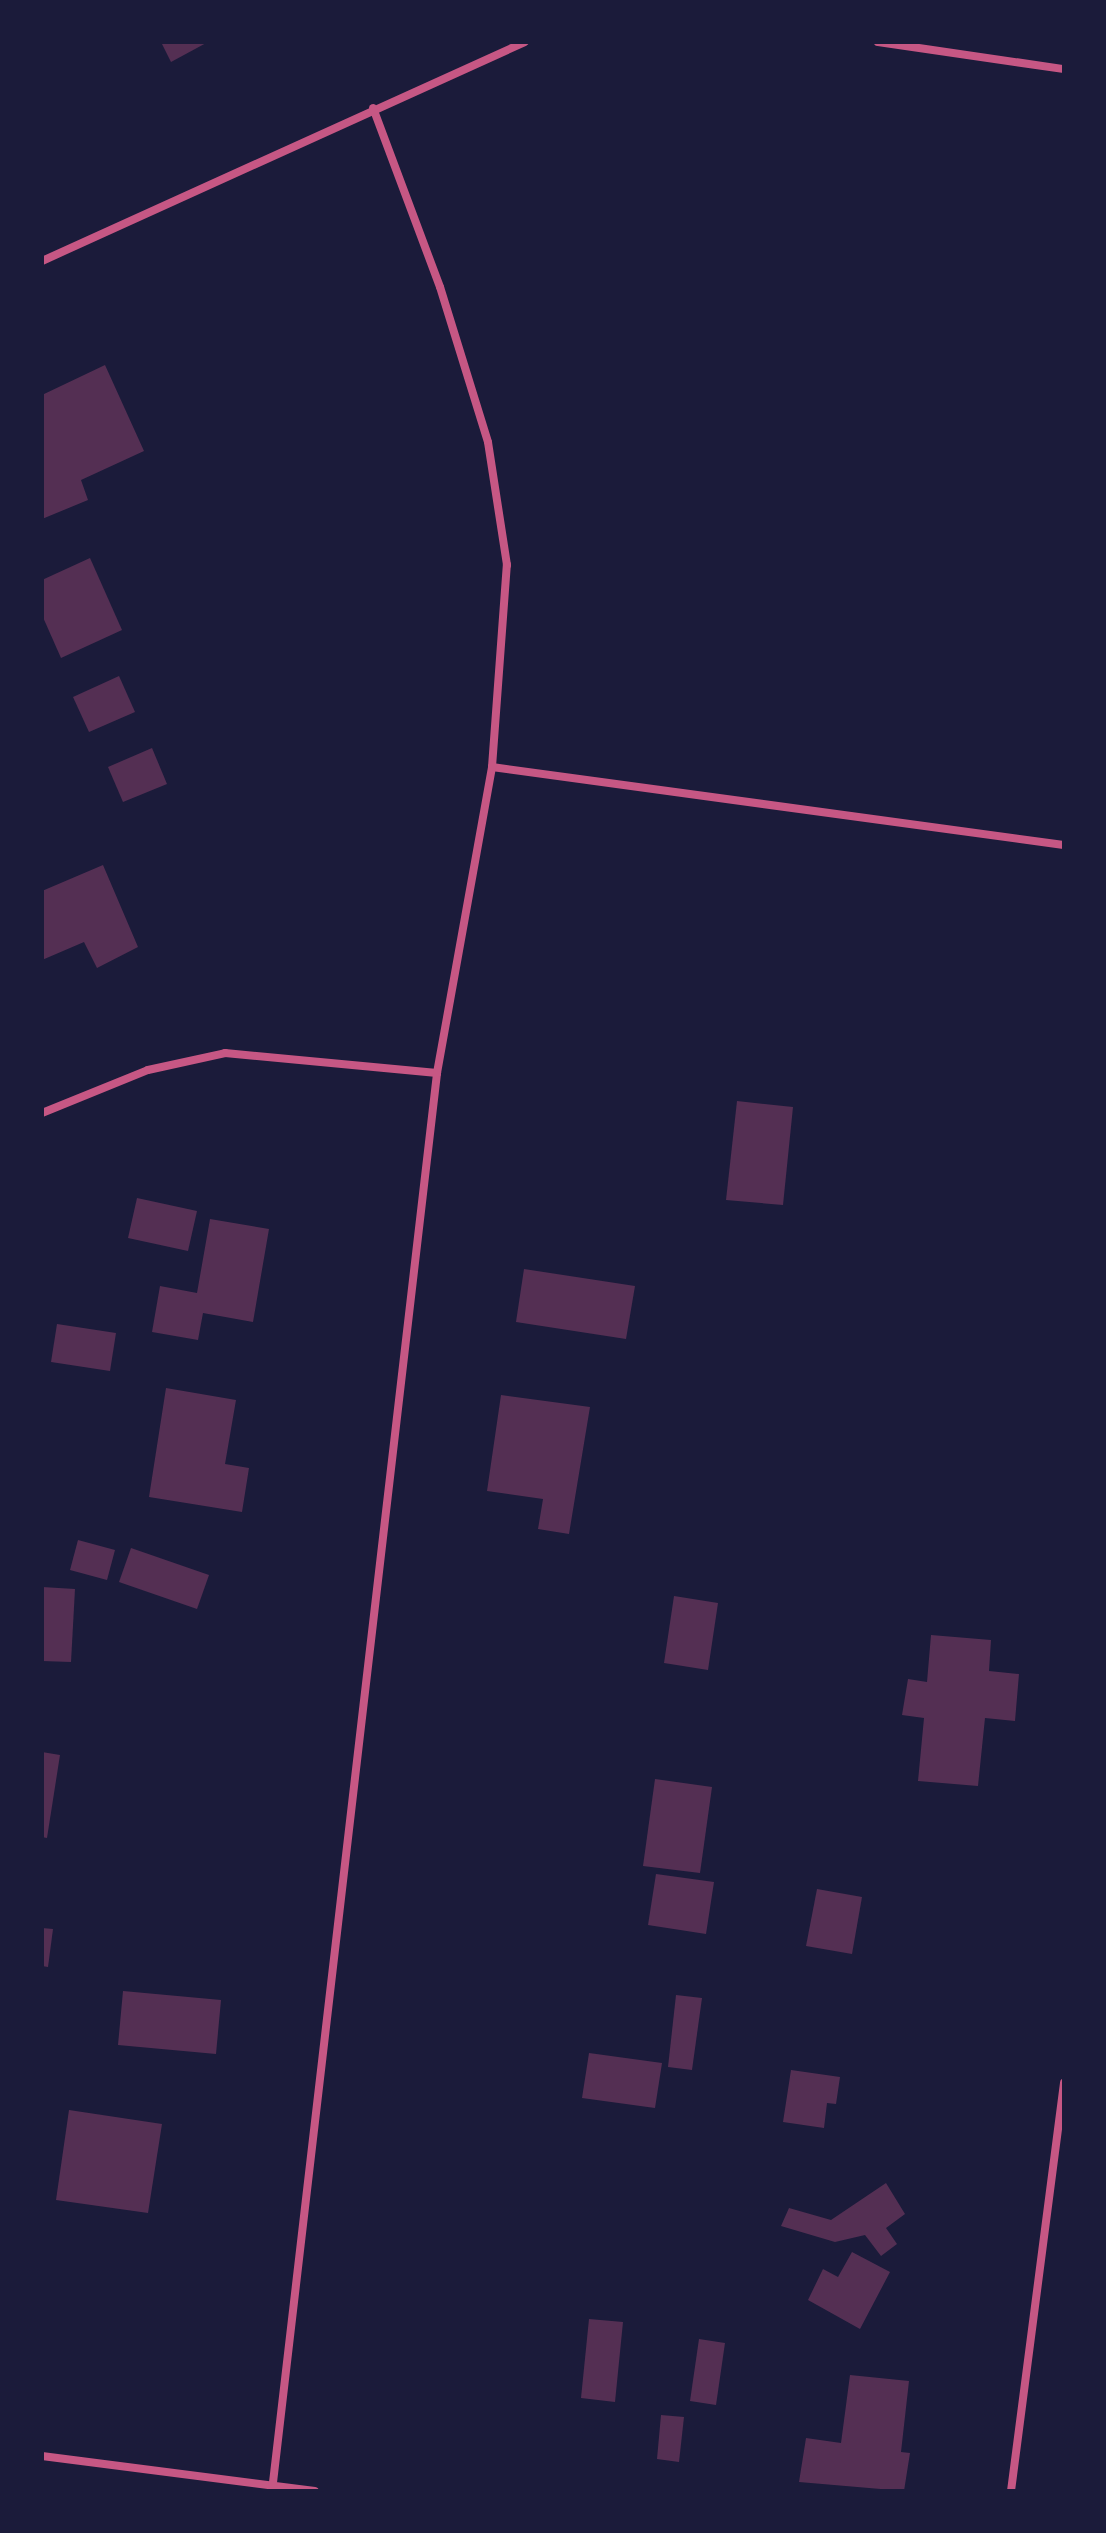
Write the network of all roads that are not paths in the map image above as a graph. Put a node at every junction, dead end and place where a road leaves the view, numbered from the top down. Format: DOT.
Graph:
graph roads {
  1 [pos="525,42"];
  2 [pos="878,42"];
  3 [pos="1064,69"];
  4 [pos="373,108"];
  5 [pos="42,261"];
  6 [pos="492,767"];
  7 [pos="1064,845"];
  8 [pos="437,1073"];
  9 [pos="42,1113"];
  10 [pos="1064,2082"];
  11 [pos="42,2456"];
  12 [pos="272,2488"];
  13 [pos="315,2491"];
  14 [pos="1011,2491"];
  1 -- 4 [label="street"];
  2 -- 3 [label="street"];
  4 -- 5 [label="street"];
  4 -- 6 [label="street"];
  6 -- 7 [label="street"];
  6 -- 8 [label="street"];
  8 -- 9 [label="street"];
  8 -- 12 [label="street"];
  10 -- 14 [label="street"];
  11 -- 12 [label="street"];
  12 -- 13 [label="street"];
}
